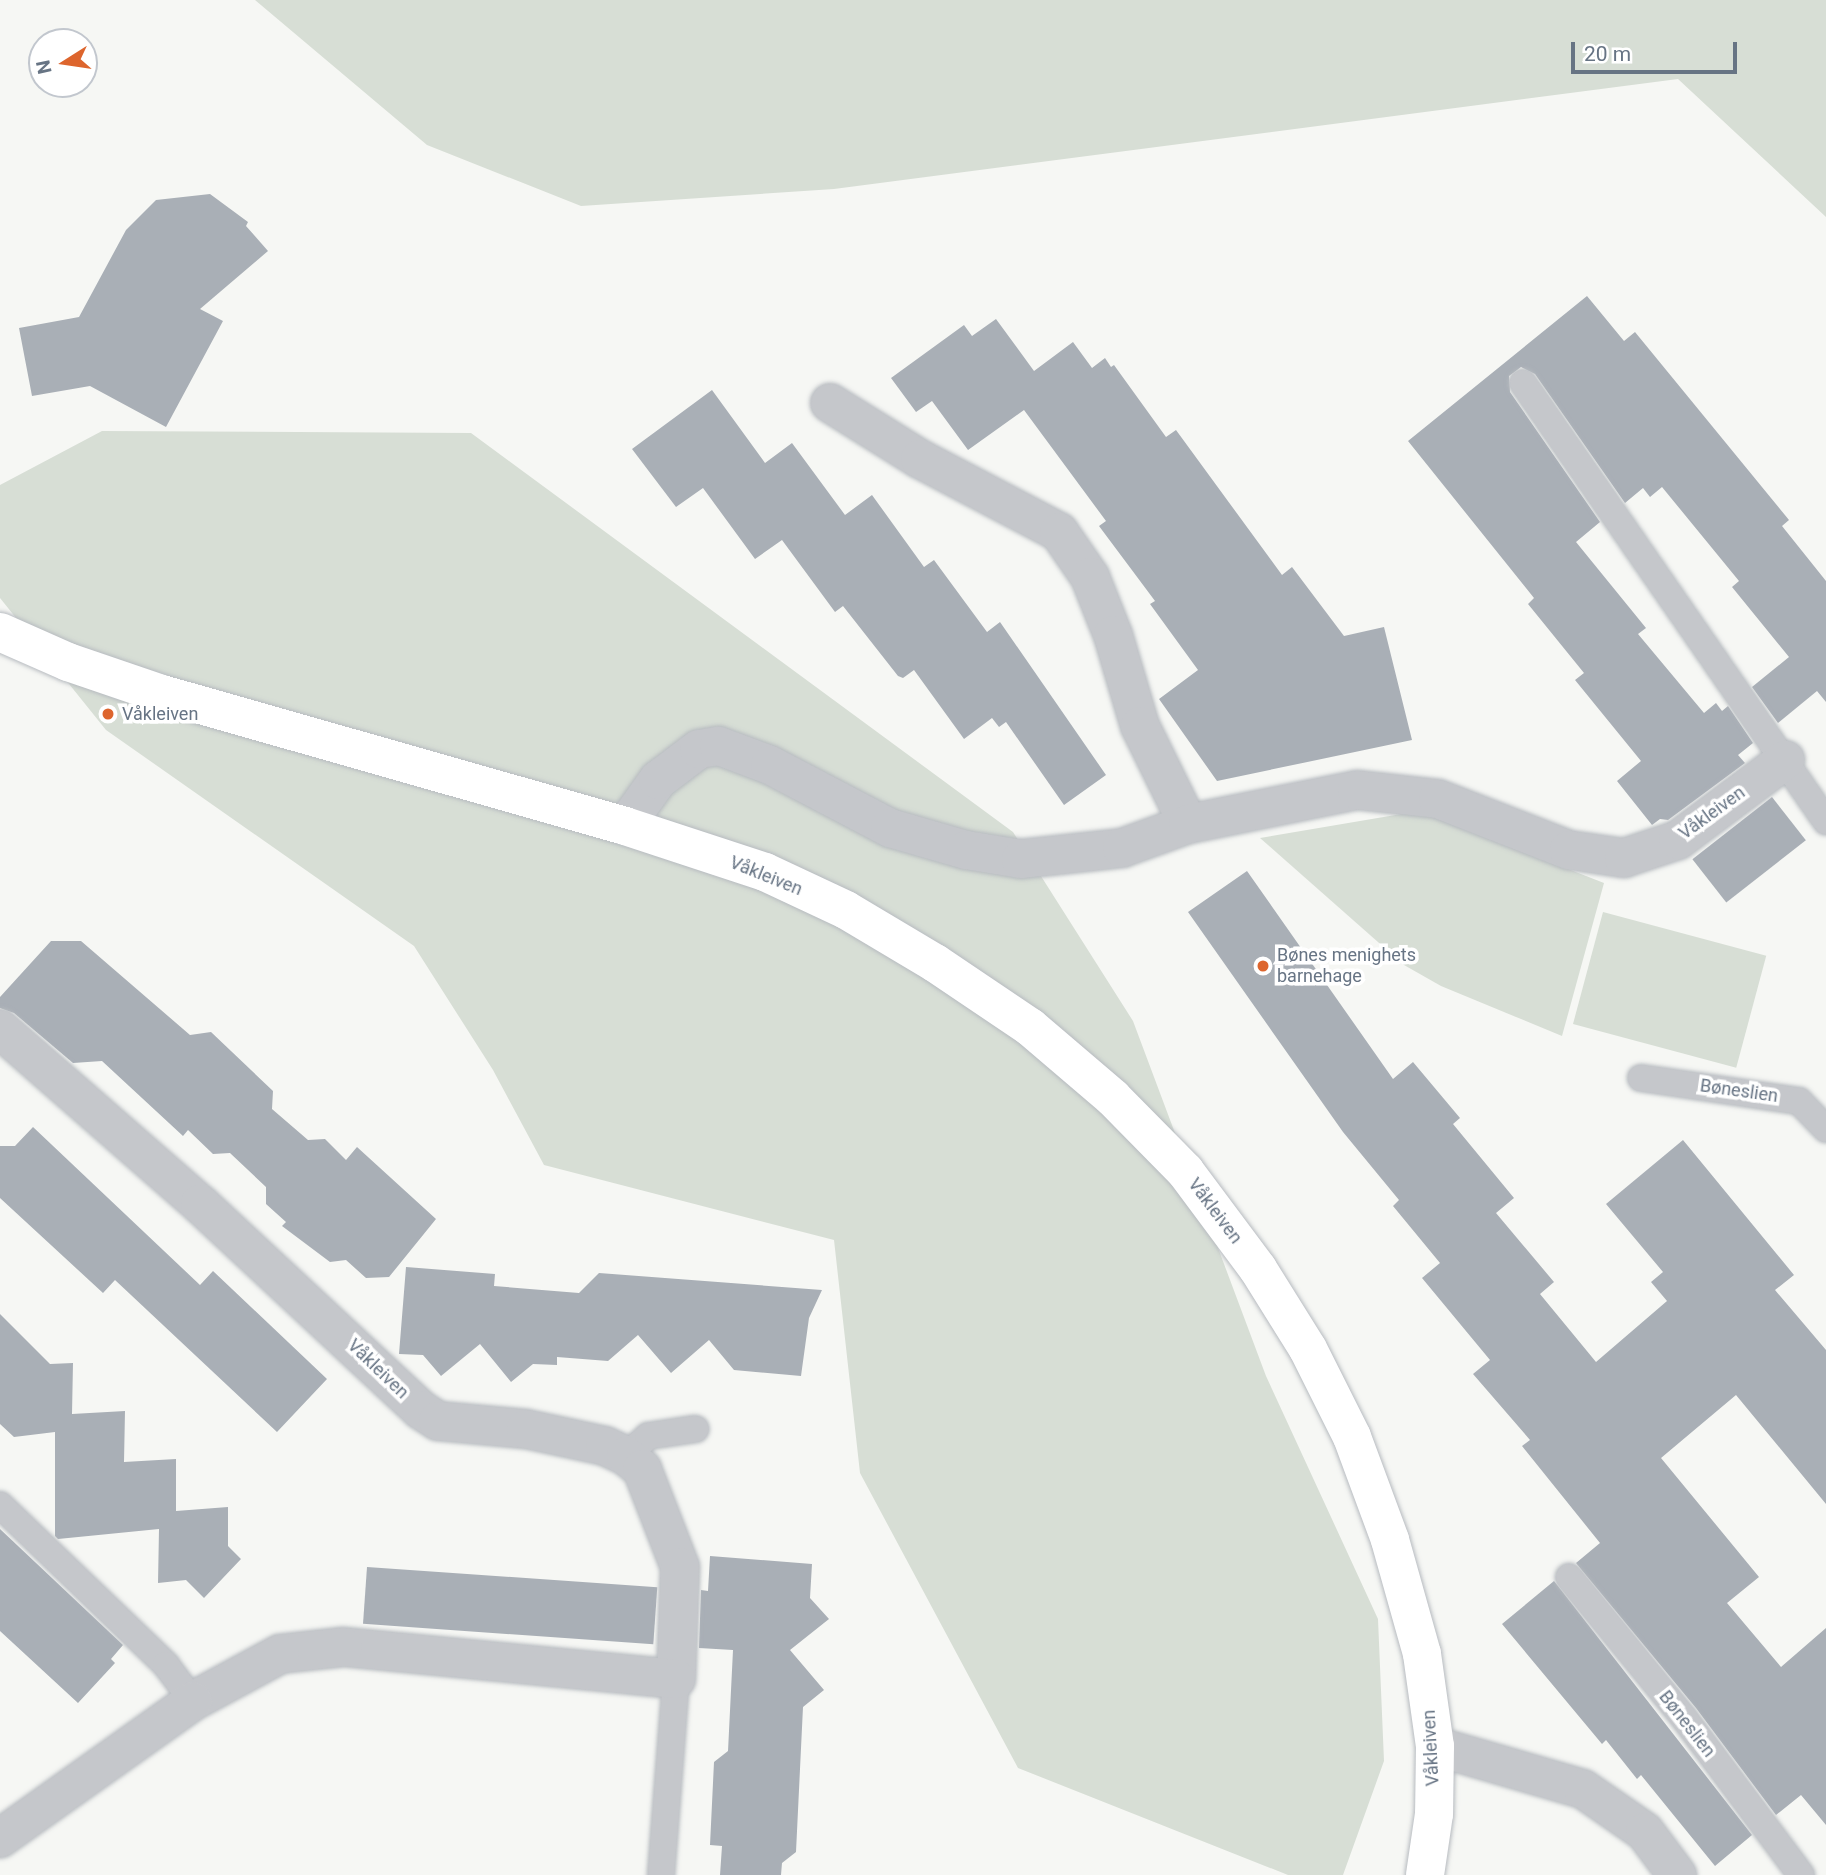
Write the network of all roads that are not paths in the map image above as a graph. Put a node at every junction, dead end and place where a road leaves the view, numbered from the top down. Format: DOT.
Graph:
graph roads {
  1 [pos="1523,383"];
  2 [pos="830,403"];
  3 [pos="0,632"];
  4 [pos="1785,760"];
  5 [pos="1826,821"];
  6 [pos="1188,824"];
  7 [pos="625,826"];
  8 [pos="0,1029"];
  9 [pos="1641,1077"];
  10 [pos="1826,1129"];
  11 [pos="695,1429"];
  12 [pos="626,1455"];
  13 [pos="0,1505"];
  14 [pos="1569,1577"];
  15 [pos="676,1679"];
  16 [pos="193,1701"];
  17 [pos="1435,1746"];
  18 [pos="2,1827"];
  19 [pos="661,1875"];
  20 [pos="1425,1875"];
  21 [pos="1677,1875"];
  22 [pos="1801,1875"];
  1 -- 4 [label="lane"];
  2 -- 6 [label="street"];
  3 -- 7 [label="street, Våkleiven"];
  4 -- 5 [label="lane"];
  4 -- 6 [label="street, Våkleiven"];
  6 -- 7 [label="street, Våkleiven"];
  7 -- 17 [label="street, Våkleiven"];
  8 -- 12 [label="street, Våkleiven"];
  9 -- 10 [label="lane, Bøneslien"];
  11 -- 12 [label="lane"];
  12 -- 15 [label="street"];
  13 -- 16 [label="lane"];
  14 -- 22 [label="lane, Bøneslien"];
  15 -- 16 [label="street"];
  15 -- 19 [label="lane"];
  16 -- 18 [label="street"];
  17 -- 20 [label="street, Våkleiven"];
  17 -- 21 [label="street"];
}
